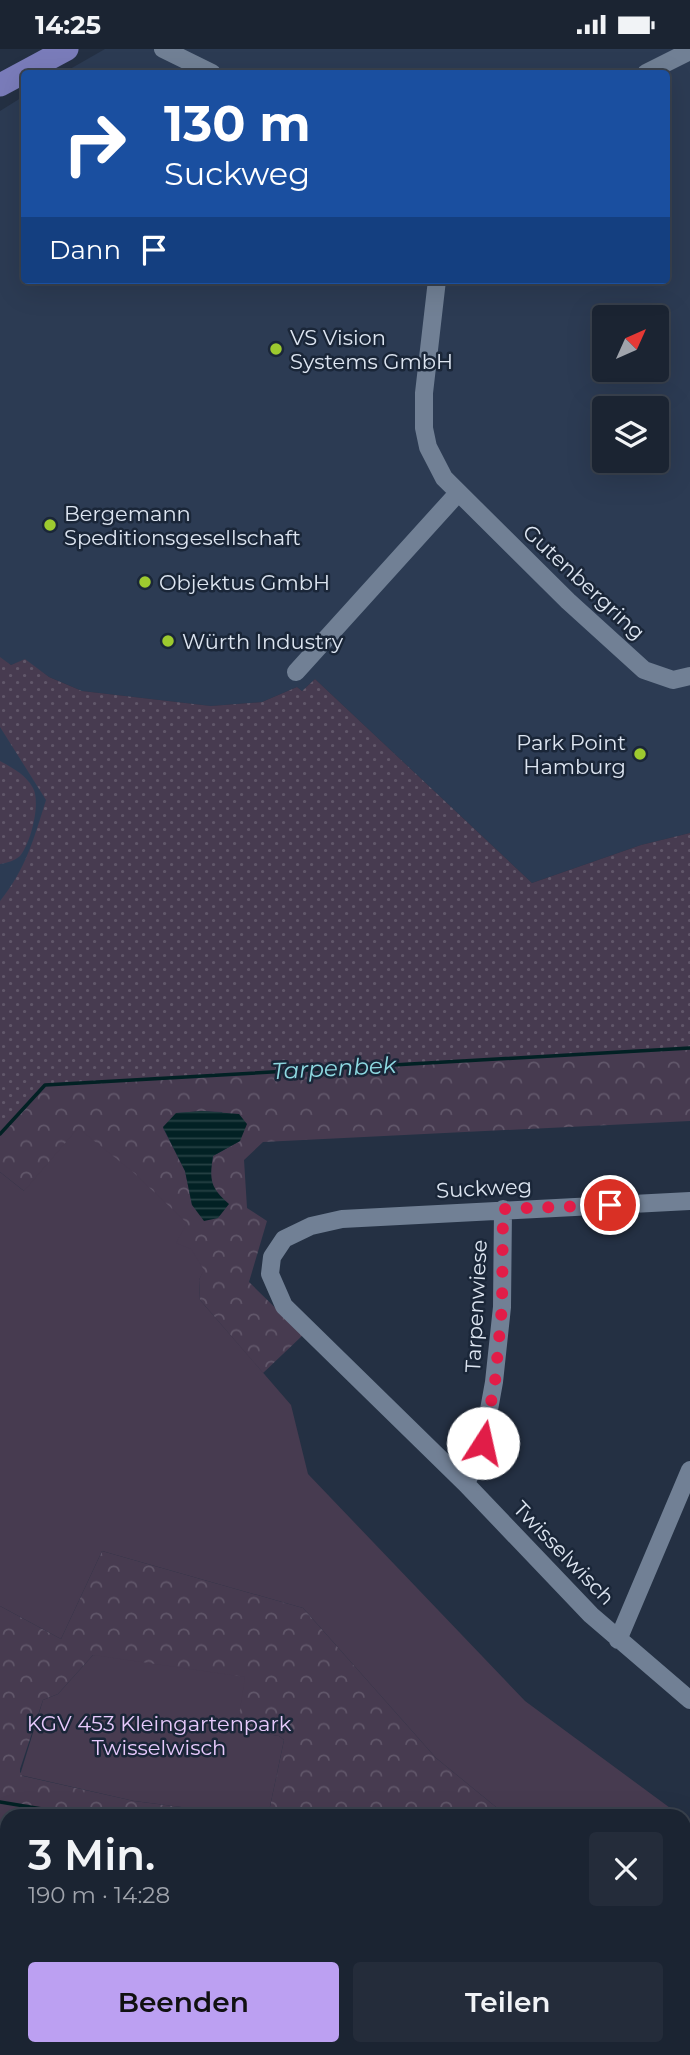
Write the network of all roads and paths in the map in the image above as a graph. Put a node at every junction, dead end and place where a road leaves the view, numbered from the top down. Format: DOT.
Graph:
graph roads {
  1 [pos="67,49"];
  2 [pos="163,49"];
  3 [pos="690,51"];
  4 [pos="29,70"];
  5 [pos="206,70"];
  6 [pos="652,70"];
  7 [pos="21,74"];
  8 [pos="0,86"];
  9 [pos="437,284"];
  10 [pos="458,493"];
  11 [pos="296,672"];
  12 [pos="690,676"];
  13 [pos="690,1201"];
  14 [pos="503,1209"];
  15 [pos="284,1239"];
  16 [pos="690,1470"];
  17 [pos="466,1484"];
  18 [pos="618,1640"];
  19 [pos="690,1700"];
  1 -- 4 [label="main road"];
  2 -- 5 [label="street"];
  3 -- 6 [label="street"];
  7 -- 8 [label="main road"];
  9 -- 10 [label="street, Gutenbergring"];
  10 -- 11 [label="street"];
  10 -- 12 [label="street, Gutenbergring"];
  13 -- 14 [label="street, Suckweg"];
  14 -- 15 [label="street, Suckweg"];
  14 -- 17 [label="street, Tarpenwiese"];
  15 -- 17 [label="street, Twisselwisch"];
  16 -- 18 [label="street"];
  17 -- 18 [label="street, Twisselwisch"];
  18 -- 19 [label="street, Twisselwisch"];
}
